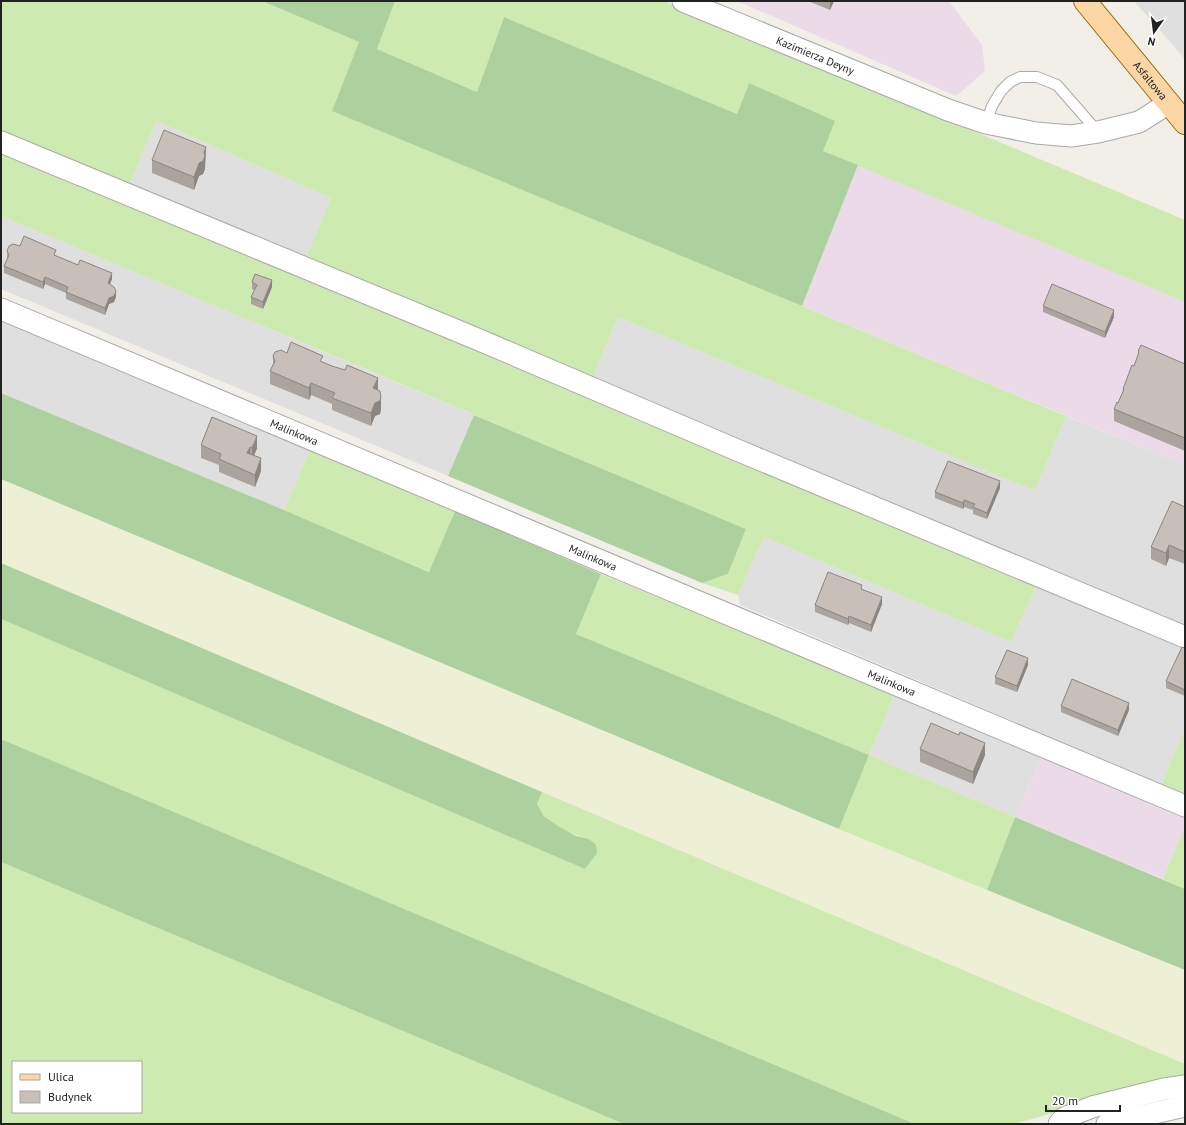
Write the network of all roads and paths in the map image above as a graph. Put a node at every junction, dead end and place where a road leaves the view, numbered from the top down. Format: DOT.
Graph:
graph roads {
  1 [pos="683,1"];
  2 [pos="1085,1"];
  3 [pos="1169,103"];
  4 [pos="986,123"];
  5 [pos="1185,123"];
  6 [pos="1098,132"];
  7 [pos="1,142"];
  8 [pos="1,309"];
  9 [pos="1185,637"];
  10 [pos="1185,806"];
  11 [pos="1185,1086"];
  12 [pos="1185,1106"];
  13 [pos="1060,1124"];
  14 [pos="1107,1124"];
  1 -- 4 [label="street, Kazimierza Deyny"];
  2 -- 3 [label="main road, Asfaltowa"];
  3 -- 5 [label="main road, Asfaltowa"];
  3 -- 6 [label="street, Kazimierza Deyny"];
  4 -- 6 [label="street, Kazimierza Deyny"];
  4 -- 6 [label="lane"];
  7 -- 9 [label="street"];
  8 -- 10 [label="street, Malinkowa"];
  11 -- 13 [label="street"];
  12 -- 14 [label="street"];
}
